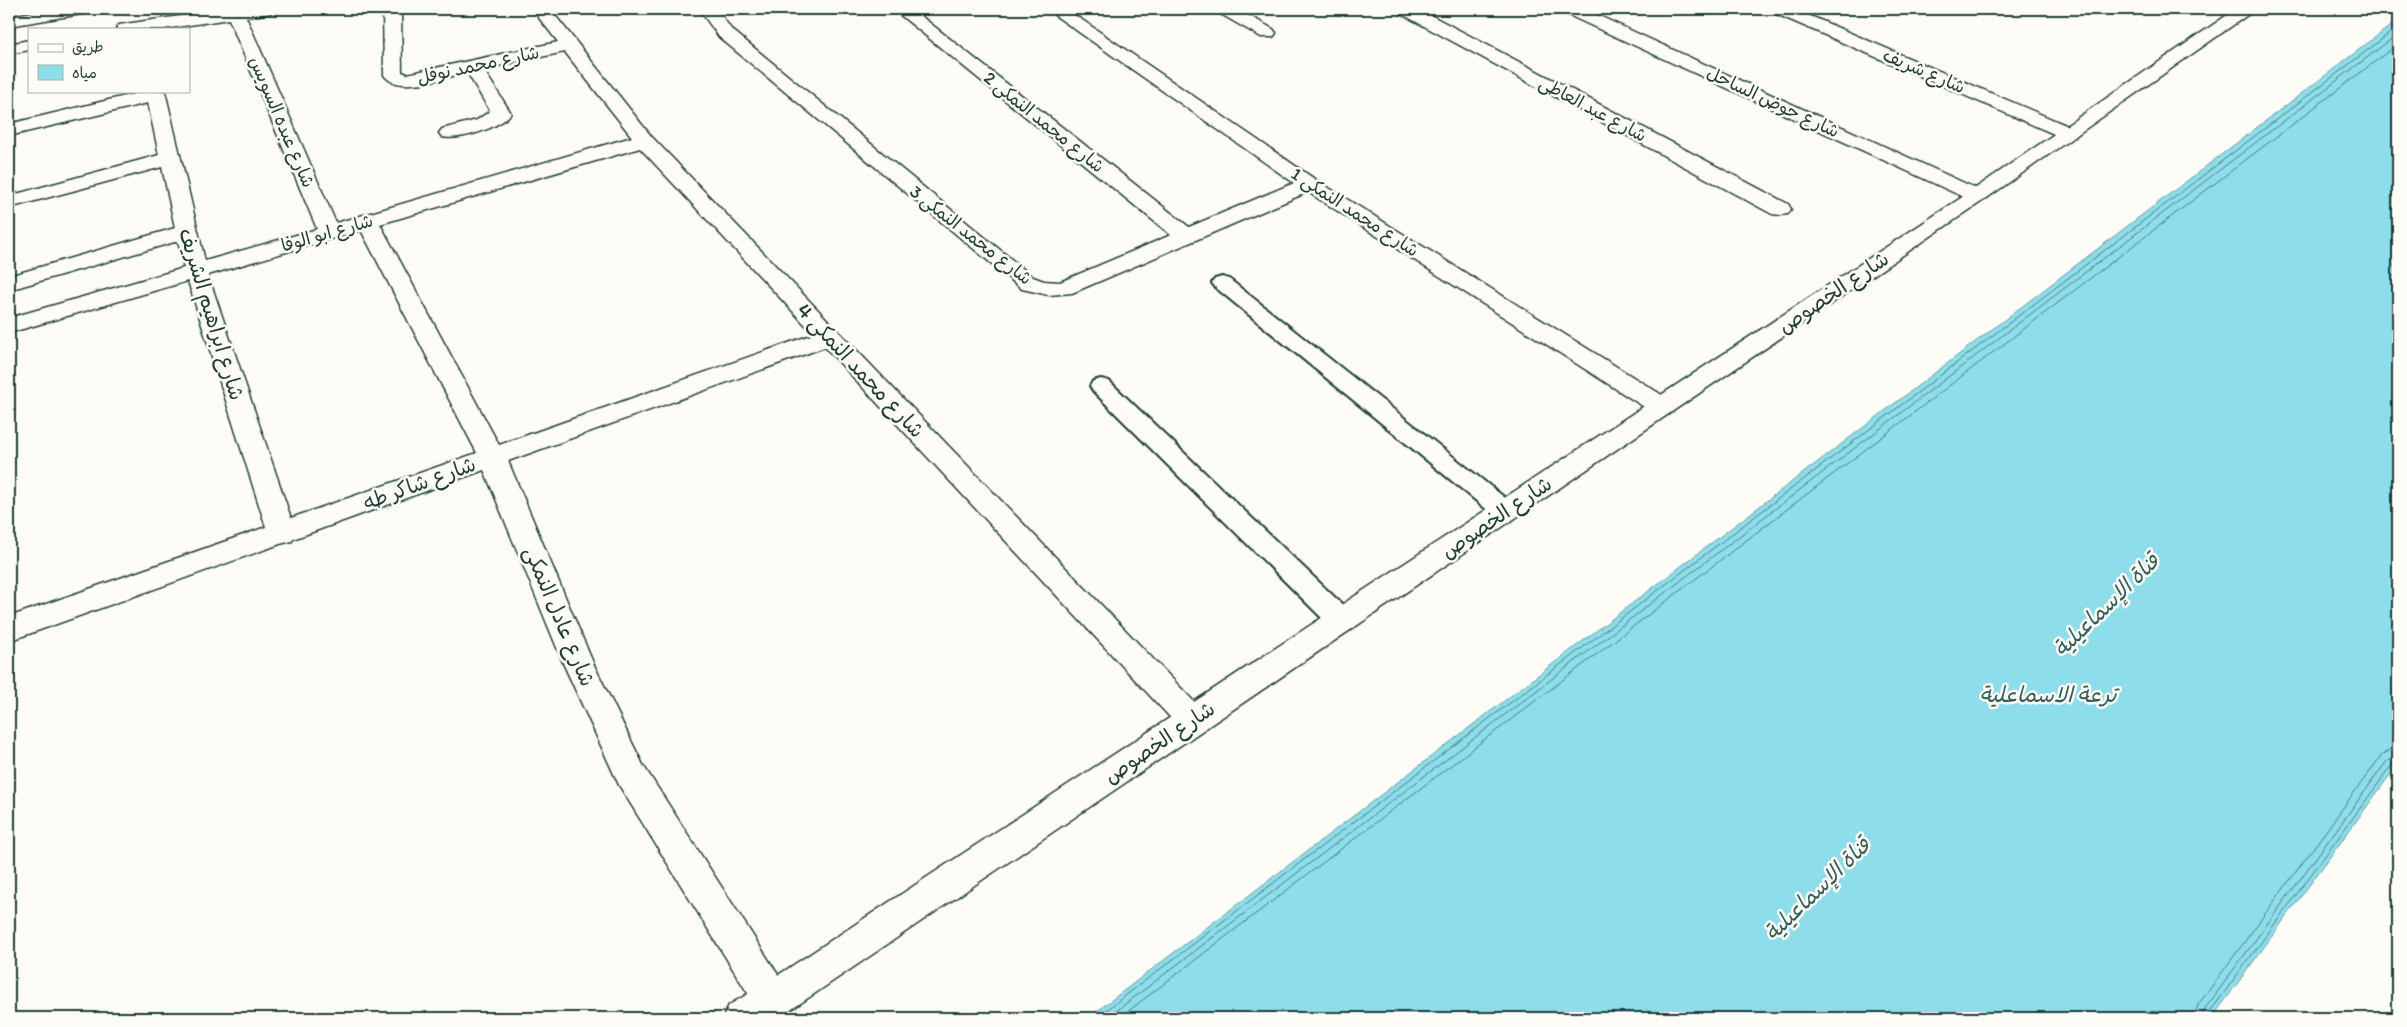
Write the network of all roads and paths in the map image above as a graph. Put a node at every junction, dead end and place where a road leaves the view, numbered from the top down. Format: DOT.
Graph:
graph roads {
  1 [pos="82,9"];
  2 [pos="265,9"];
  3 [pos="392,9"];
  4 [pos="542,9"];
  5 [pos="708,9"];
  6 [pos="902,9"];
  7 [pos="1055,9"];
  8 [pos="1226,9"];
  9 [pos="1406,9"];
  10 [pos="1570,9"];
  11 [pos="1780,9"];
  12 [pos="2246,9"];
  13 [pos="235,12"];
  14 [pos="9,20"];
  15 [pos="143,21"];
  16 [pos="127,28"];
  17 [pos="1267,33"];
  18 [pos="28,45"];
  19 [pos="570,45"];
  20 [pos="9,49"];
  21 [pos="472,66"];
  22 [pos="155,93"];
  23 [pos="9,130"];
  24 [pos="2068,132"];
  25 [pos="449,133"];
  26 [pos="644,140"];
  27 [pos="170,158"];
  28 [pos="1309,184"];
  29 [pos="1977,196"];
  30 [pos="9,202"];
  31 [pos="1780,209"];
  32 [pos="367,222"];
  33 [pos="186,232"];
  34 [pos="329,232"];
  35 [pos="1186,236"];
  36 [pos="196,272"];
  37 [pos="1222,282"];
  38 [pos="9,284"];
  39 [pos="9,326"];
  40 [pos="830,337"];
  41 [pos="1101,386"];
  42 [pos="1661,406"];
  43 [pos="492,456"];
  44 [pos="1505,511"];
  45 [pos="282,534"];
  46 [pos="1341,620"];
  47 [pos="9,629"];
  48 [pos="1192,720"];
  49 [pos="773,1000"];
  50 [pos="742,1018"];
  1 -- 14 [label="street"];
  2 -- 13 [label="street"];
  3 -- 21 [label="street, شارع محمد نوفل"];
  4 -- 19 [label="street, شارع محمد النمكى 4"];
  5 -- 35 [label="street, شارع محمد النمكى 3"];
  6 -- 35 [label="street, شارع محمد النمكى 2"];
  7 -- 28 [label="street, شارع محمد النمكى 1"];
  8 -- 17 [label="street"];
  9 -- 31 [label="street, شارع عبد العاطى"];
  10 -- 29 [label="street, شارع حوض الساحل"];
  11 -- 24 [label="street, شارع شريف"];
  12 -- 24 [label="street, شارع الخصوص"];
  13 -- 15 [label="street"];
  13 -- 34 [label="street, شارع عبده السويس"];
  15 -- 16 [label="street"];
  18 -- 20 [label="street"];
  19 -- 21 [label="street, شارع محمد نوفل"];
  19 -- 26 [label="street, شارع محمد النمكى 4"];
  21 -- 25 [label="street"];
  22 -- 23 [label="street"];
  22 -- 27 [label="street, شارع ابراهيم الشريف"];
  24 -- 29 [label="street, شارع الخصوص"];
  26 -- 32 [label="street, شارع ابو الوفا"];
  26 -- 40 [label="street, شارع محمد النمكى 4"];
  27 -- 30 [label="street"];
  27 -- 33 [label="street, شارع ابراهيم الشريف"];
  28 -- 35 [label="street, شارع محمد النمكى 3"];
  28 -- 42 [label="street, شارع محمد النمكى 1"];
  29 -- 42 [label="street, شارع الخصوص"];
  32 -- 34 [label="street, شارع ابو الوفا"];
  32 -- 43 [label="street, شارع عادل النمكى"];
  33 -- 36 [label="street, شارع ابراهيم الشريف"];
  33 -- 38 [label="street"];
  34 -- 36 [label="street, شارع ابو الوفا"];
  36 -- 39 [label="street, شارع ابو الوفا"];
  36 -- 45 [label="street, شارع ابراهيم الشريف"];
  37 -- 44 [label="lane"];
  40 -- 43 [label="street, شارع شاكر طه"];
  40 -- 48 [label="street, شارع محمد النمكى 4"];
  41 -- 46 [label="lane"];
  42 -- 44 [label="street, شارع الخصوص"];
  43 -- 45 [label="street, شارع شاكر طه"];
  43 -- 49 [label="street, شارع عادل النمكى"];
  44 -- 46 [label="street, شارع الخصوص"];
  45 -- 47 [label="street, شارع شاكر طه"];
  46 -- 48 [label="street, شارع الخصوص"];
  48 -- 49 [label="street, شارع الخصوص"];
  49 -- 50 [label="street, شارع الخصوص"];
}
